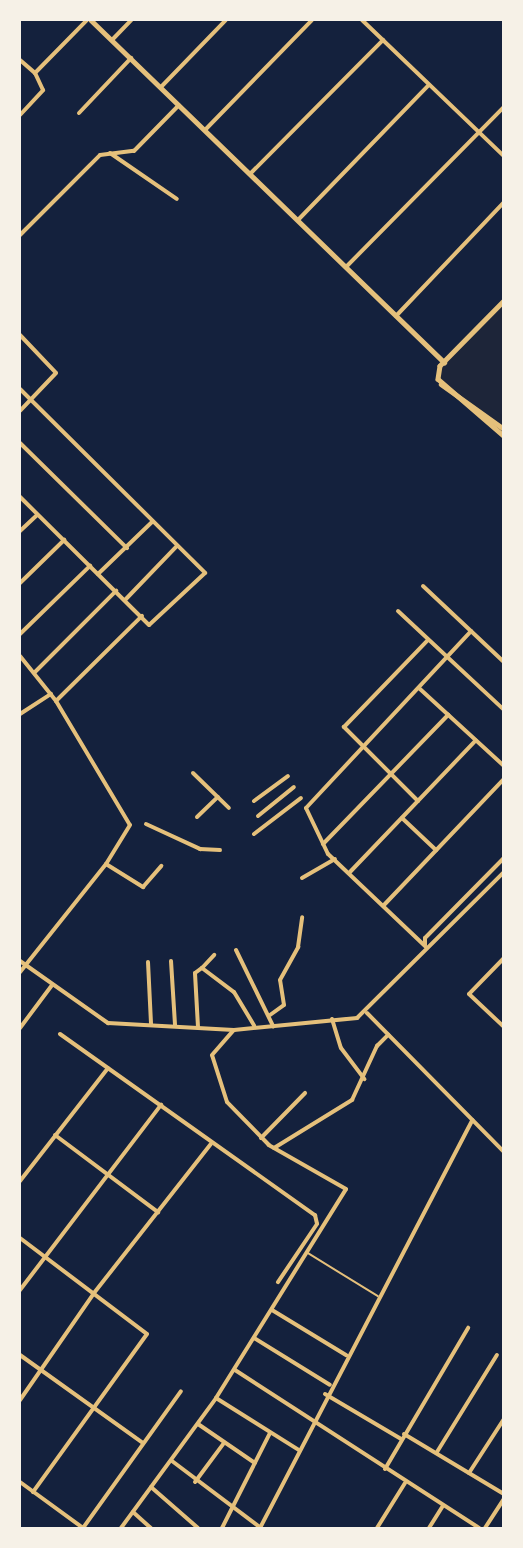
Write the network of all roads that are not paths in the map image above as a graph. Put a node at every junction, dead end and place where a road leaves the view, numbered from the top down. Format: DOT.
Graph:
graph roads {
  1 [pos="89,20"];
  2 [pos="131,20"];
  3 [pos="226,20"];
  4 [pos="312,20"];
  5 [pos="362,20"];
  6 [pos="112,39"];
  7 [pos="383,40"];
  8 [pos="131,58"];
  9 [pos="20,60"];
  10 [pos="35,73"];
  11 [pos="429,86"];
  12 [pos="161,87"];
  13 [pos="179,105"];
  14 [pos="504,107"];
  15 [pos="79,113"];
  16 [pos="20,115"];
  17 [pos="205,130"];
  18 [pos="479,132"];
  19 [pos="110,152"];
  20 [pos="504,156"];
  21 [pos="250,174"];
  22 [pos="177,199"];
  23 [pos="504,202"];
  24 [pos="298,220"];
  25 [pos="20,235"];
  26 [pos="346,267"];
  27 [pos="504,301"];
  28 [pos="396,316"];
  29 [pos="20,335"];
  30 [pos="444,362"];
  31 [pos="441,384"];
  32 [pos="20,389"];
  33 [pos="30,400"];
  34 [pos="20,411"];
  35 [pos="504,429"];
  36 [pos="504,436"];
  37 [pos="20,443"];
  38 [pos="20,497"];
  39 [pos="38,515"];
  40 [pos="153,521"];
  41 [pos="20,531"];
  42 [pos="64,540"];
  43 [pos="177,546"];
  44 [pos="126,548"];
  45 [pos="90,566"];
  46 [pos="98,574"];
  47 [pos="20,583"];
  48 [pos="423,586"];
  49 [pos="116,591"];
  50 [pos="125,600"];
  51 [pos="398,611"];
  52 [pos="141,616"];
  53 [pos="471,631"];
  54 [pos="20,634"];
  55 [pos="428,640"];
  56 [pos="20,656"];
  57 [pos="447,658"];
  58 [pos="504,662"];
  59 [pos="35,672"];
  60 [pos="420,689"];
  61 [pos="51,694"];
  62 [pos="56,701"];
  63 [pos="504,710"];
  64 [pos="20,714"];
  65 [pos="448,715"];
  66 [pos="476,740"];
  67 [pos="362,748"];
  68 [pos="504,765"];
  69 [pos="193,773"];
  70 [pos="390,774"];
  71 [pos="288,776"];
  72 [pos="504,779"];
  73 [pos="294,787"];
  74 [pos="218,796"];
  75 [pos="301,798"];
  76 [pos="254,801"];
  77 [pos="418,801"];
  78 [pos="229,808"];
  79 [pos="258,816"];
  80 [pos="197,817"];
  81 [pos="402,818"];
  82 [pos="146,824"];
  83 [pos="254,834"];
  84 [pos="323,844"];
  85 [pos="220,850"];
  86 [pos="436,850"];
  87 [pos="504,858"];
  88 [pos="335,860"];
  89 [pos="106,864"];
  90 [pos="161,866"];
  91 [pos="349,872"];
  92 [pos="504,872"];
  93 [pos="302,878"];
  94 [pos="384,905"];
  95 [pos="457,906"];
  96 [pos="462,912"];
  97 [pos="302,917"];
  98 [pos="425,946"];
  99 [pos="236,950"];
  100 [pos="214,956"];
  101 [pos="504,958"];
  102 [pos="20,961"];
  103 [pos="171,961"];
  104 [pos="148,962"];
  105 [pos="25,965"];
  106 [pos="202,968"];
  107 [pos="20,972"];
  108 [pos="52,985"];
  109 [pos="367,1013"];
  110 [pos="270,1015"];
  111 [pos="332,1019"];
  112 [pos="151,1024"];
  113 [pos="175,1025"];
  114 [pos="254,1025"];
  115 [pos="273,1026"];
  116 [pos="198,1027"];
  117 [pos="504,1027"];
  118 [pos="20,1028"];
  119 [pos="234,1030"];
  120 [pos="60,1034"];
  121 [pos="388,1035"];
  122 [pos="108,1068"];
  123 [pos="364,1079"];
  124 [pos="305,1093"];
  125 [pos="161,1105"];
  126 [pos="472,1120"];
  127 [pos="54,1135"];
  128 [pos="261,1138"];
  129 [pos="211,1144"];
  130 [pos="274,1148"];
  131 [pos="504,1152"];
  132 [pos="106,1173"];
  133 [pos="20,1181"];
  134 [pos="158,1212"];
  135 [pos="20,1238"];
  136 [pos="308,1252"];
  137 [pos="44,1256"];
  138 [pos="278,1282"];
  139 [pos="20,1290"];
  140 [pos="94,1293"];
  141 [pos="378,1296"];
  142 [pos="272,1310"];
  143 [pos="468,1328"];
  144 [pos="254,1338"];
  145 [pos="20,1355"];
  146 [pos="346,1355"];
  147 [pos="497,1355"];
  148 [pos="41,1370"];
  149 [pos="235,1370"];
  150 [pos="330,1385"];
  151 [pos="181,1391"];
  152 [pos="326,1394"];
  153 [pos="216,1398"];
  154 [pos="20,1401"];
  155 [pos="93,1407"];
  156 [pos="314,1419"];
  157 [pos="504,1419"];
  158 [pos="198,1424"];
  159 [pos="270,1433"];
  160 [pos="404,1434"];
  161 [pos="401,1439"];
  162 [pos="144,1443"];
  163 [pos="224,1443"];
  164 [pos="299,1450"];
  165 [pos="437,1452"];
  166 [pos="172,1461"];
  167 [pos="255,1463"];
  168 [pos="385,1468"];
  169 [pos="469,1473"];
  170 [pos="20,1482"];
  171 [pos="195,1482"];
  172 [pos="405,1482"];
  173 [pos="151,1487"];
  174 [pos="33,1492"];
  175 [pos="504,1494"];
  176 [pos="504,1498"];
  177 [pos="443,1506"];
  178 [pos="231,1510"];
  179 [pos="133,1512"];
  180 [pos="83,1528"];
  181 [pos="121,1528"];
  182 [pos="151,1528"];
  183 [pos="198,1528"];
  184 [pos="222,1528"];
  185 [pos="261,1528"];
  186 [pos="377,1528"];
  187 [pos="429,1528"];
  188 [pos="479,1528"];
  189 [pos="485,1528"];
  1 -- 6 [label="street"];
  1 -- 10 [label="street"];
  2 -- 6 [label="street"];
  3 -- 12 [label="street"];
  4 -- 17 [label="street"];
  5 -- 7 [label="street"];
  6 -- 8 [label="street"];
  7 -- 11 [label="street"];
  7 -- 21 [label="street"];
  8 -- 12 [label="street"];
  8 -- 15 [label="street"];
  9 -- 10 [label="street"];
  10 -- 16 [label="street"];
  11 -- 18 [label="street"];
  11 -- 24 [label="street"];
  12 -- 13 [label="street"];
  13 -- 17 [label="street"];
  13 -- 19 [label="street"];
  14 -- 18 [label="street"];
  17 -- 21 [label="street"];
  18 -- 20 [label="street"];
  18 -- 26 [label="street"];
  19 -- 22 [label="street"];
  19 -- 25 [label="street"];
  21 -- 24 [label="street"];
  23 -- 28 [label="street"];
  24 -- 26 [label="street"];
  26 -- 28 [label="street"];
  27 -- 30 [label="street"];
  28 -- 30 [label="street"];
  29 -- 33 [label="street"];
  30 -- 31 [label="street"];
  31 -- 35 [label="street"];
  31 -- 36 [label="street"];
  32 -- 33 [label="street"];
  33 -- 34 [label="street"];
  33 -- 40 [label="street"];
  37 -- 44 [label="street"];
  38 -- 39 [label="street"];
  39 -- 41 [label="street"];
  39 -- 42 [label="street"];
  40 -- 43 [label="street"];
  40 -- 44 [label="street"];
  42 -- 45 [label="street"];
  42 -- 47 [label="street"];
  43 -- 50 [label="street"];
  43 -- 52 [label="street"];
  44 -- 46 [label="street"];
  45 -- 46 [label="street"];
  45 -- 54 [label="street"];
  46 -- 49 [label="street"];
  48 -- 53 [label="street"];
  49 -- 50 [label="street"];
  49 -- 59 [label="street"];
  50 -- 52 [label="street"];
  51 -- 55 [label="street"];
  52 -- 62 [label="street"];
  53 -- 57 [label="street"];
  53 -- 58 [label="street"];
  55 -- 57 [label="street"];
  55 -- 67 [label="street"];
  56 -- 59 [label="street"];
  57 -- 60 [label="street"];
  57 -- 63 [label="street"];
  59 -- 61 [label="street"];
  60 -- 65 [label="street"];
  60 -- 67 [label="street"];
  61 -- 62 [label="street"];
  61 -- 64 [label="street"];
  62 -- 89 [label="street"];
  65 -- 66 [label="street"];
  65 -- 70 [label="street"];
  66 -- 68 [label="street"];
  66 -- 77 [label="street"];
  67 -- 70 [label="street"];
  67 -- 84 [label="street"];
  69 -- 74 [label="street"];
  70 -- 77 [label="street"];
  70 -- 84 [label="street"];
  71 -- 76 [label="street"];
  72 -- 86 [label="street"];
  73 -- 79 [label="street"];
  74 -- 78 [label="street"];
  74 -- 80 [label="street"];
  75 -- 83 [label="street"];
  77 -- 81 [label="street"];
  81 -- 86 [label="street"];
  81 -- 91 [label="street"];
  82 -- 85 [label="street"];
  84 -- 88 [label="street"];
  86 -- 94 [label="street"];
  87 -- 95 [label="street"];
  88 -- 91 [label="street"];
  88 -- 93 [label="street"];
  89 -- 90 [label="street"];
  89 -- 105 [label="street"];
  91 -- 94 [label="street"];
  92 -- 96 [label="street"];
  94 -- 98 [label="street"];
  95 -- 96 [label="street"];
  95 -- 98 [label="street"];
  96 -- 98 [label="street"];
  97 -- 110 [label="street"];
  98 -- 109 [label="street"];
  99 -- 110 [label="street"];
  100 -- 106 [label="street"];
  101 -- 117 [label="street"];
  102 -- 105 [label="street"];
  103 -- 113 [label="street"];
  104 -- 112 [label="street"];
  105 -- 107 [label="street"];
  105 -- 108 [label="street"];
  106 -- 114 [label="street"];
  106 -- 116 [label="street"];
  108 -- 112 [label="street"];
  108 -- 118 [label="street"];
  109 -- 111 [label="street"];
  109 -- 121 [label="street"];
  110 -- 115 [label="street"];
  111 -- 115 [label="street"];
  111 -- 123 [label="street"];
  112 -- 113 [label="street"];
  113 -- 116 [label="street"];
  114 -- 115 [label="street"];
  114 -- 119 [label="street"];
  116 -- 119 [label="street"];
  119 -- 128 [label="street"];
  120 -- 122 [label="street"];
  121 -- 123 [label="street"];
  121 -- 126 [label="street"];
  122 -- 125 [label="street"];
  122 -- 127 [label="street"];
  123 -- 130 [label="street"];
  124 -- 128 [label="street"];
  125 -- 129 [label="street"];
  125 -- 132 [label="street"];
  126 -- 131 [label="street"];
  126 -- 141 [label="street"];
  127 -- 132 [label="street"];
  127 -- 133 [label="street"];
  128 -- 130 [label="street"];
  129 -- 134 [label="street"];
  129 -- 138 [label="street"];
  130 -- 136 [label="street"];
  132 -- 134 [label="street"];
  132 -- 137 [label="street"];
  134 -- 140 [label="street"];
  135 -- 137 [label="street"];
  136 -- 141 [label="lane"];
  136 -- 142 [label="street"];
  137 -- 139 [label="street"];
  137 -- 140 [label="street"];
  140 -- 148 [label="street"];
  140 -- 155 [label="street"];
  141 -- 146 [label="street"];
  142 -- 144 [label="street"];
  142 -- 146 [label="street"];
  143 -- 160 [label="street"];
  144 -- 149 [label="street"];
  144 -- 150 [label="street"];
  145 -- 148 [label="street"];
  146 -- 150 [label="street"];
  147 -- 165 [label="street"];
  148 -- 154 [label="street"];
  148 -- 155 [label="street"];
  149 -- 153 [label="street"];
  149 -- 156 [label="street"];
  150 -- 152 [label="street"];
  151 -- 162 [label="street"];
  152 -- 156 [label="street"];
  152 -- 161 [label="street"];
  153 -- 158 [label="street"];
  153 -- 159 [label="street"];
  155 -- 162 [label="street"];
  155 -- 174 [label="street"];
  156 -- 164 [label="street"];
  156 -- 168 [label="street"];
  157 -- 169 [label="street"];
  158 -- 163 [label="street"];
  158 -- 166 [label="street"];
  159 -- 164 [label="street"];
  159 -- 167 [label="street"];
  160 -- 161 [label="street"];
  160 -- 165 [label="street"];
  161 -- 168 [label="street"];
  162 -- 180 [label="street"];
  163 -- 167 [label="street"];
  163 -- 171 [label="street"];
  164 -- 185 [label="street"];
  165 -- 169 [label="street"];
  166 -- 171 [label="street"];
  166 -- 173 [label="street"];
  167 -- 178 [label="street"];
  168 -- 172 [label="street"];
  169 -- 175 [label="street"];
  170 -- 174 [label="street"];
  171 -- 178 [label="street"];
  172 -- 177 [label="street"];
  172 -- 186 [label="street"];
  173 -- 179 [label="street"];
  173 -- 183 [label="street"];
  174 -- 180 [label="street"];
  176 -- 189 [label="street"];
  177 -- 187 [label="street"];
  177 -- 188 [label="street"];
  178 -- 184 [label="street"];
  178 -- 185 [label="street"];
  179 -- 181 [label="street"];
  179 -- 182 [label="street"];
}
